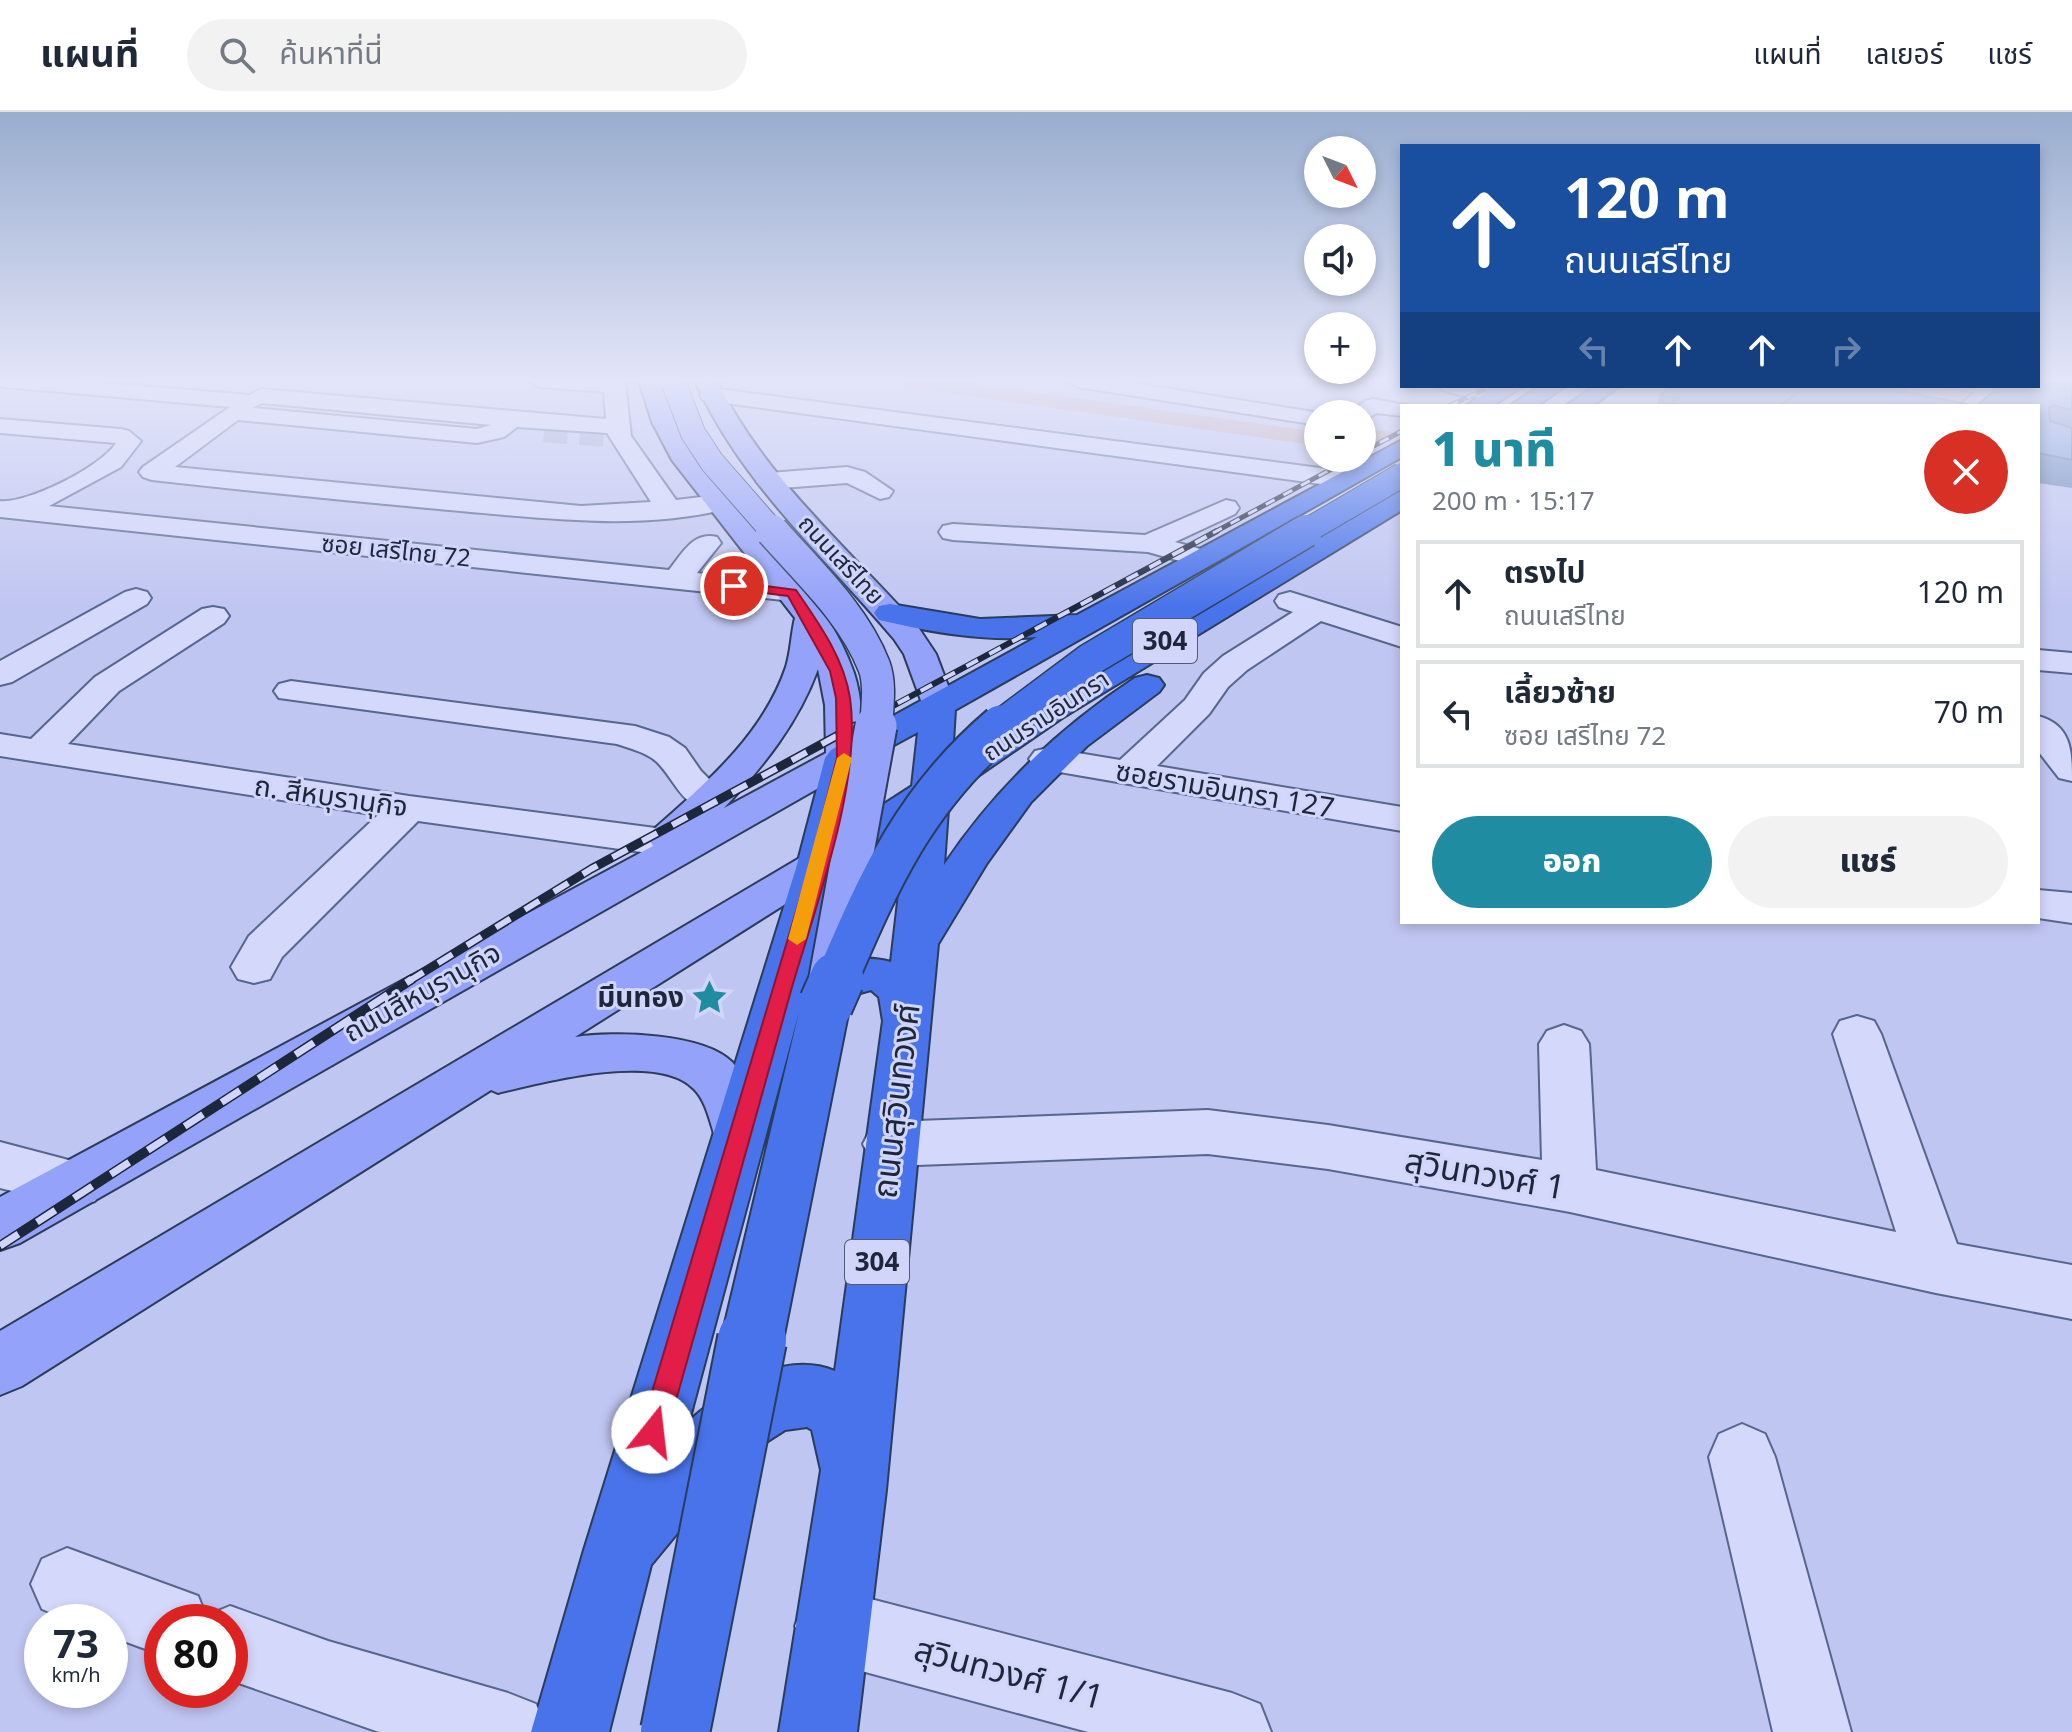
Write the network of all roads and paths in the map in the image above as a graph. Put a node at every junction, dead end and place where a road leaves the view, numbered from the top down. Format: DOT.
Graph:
graph roads {
  1 [pos="120,457"];
  2 [pos="174,457"];
  3 [pos="634,457"];
  4 [pos="684,457"];
  5 [pos="708,457"];
  6 [pos="751,457"];
  7 [pos="1187,457"];
  8 [pos="1384,457"];
  9 [pos="696,472"];
  10 [pos="762,472"];
  11 [pos="1400,476"];
  12 [pos="1343,479"];
  13 [pos="880,491"];
  14 [pos="1400,500"];
  15 [pos="718,503"];
  16 [pos="1226,508"];
  17 [pos="8,510"];
  18 [pos="670,510"];
  19 [pos="1400,523"];
  20 [pos="953,532"];
  21 [pos="1241,536"];
  22 [pos="707,543"];
  23 [pos="1149,544"];
  24 [pos="1306,556"];
  25 [pos="1201,558"];
  26 [pos="676,580"];
  27 [pos="136,598"];
  28 [pos="1282,599"];
  29 [pos="801,606"];
  30 [pos="1317,610"];
  31 [pos="890,613"];
  32 [pos="213,616"];
  33 [pos="1094,618"];
  34 [pos="1400,636"];
  35 [pos="2040,660"];
  36 [pos="2072,663"];
  37 [pos="0,675"];
  38 [pos="291,691"];
  39 [pos="938,707"];
  40 [pos="2040,730"];
  41 [pos="18,748"];
  42 [pos="844,758"];
  43 [pos="1048,759"];
  44 [pos="2072,770"];
  45 [pos="1128,773"];
  46 [pos="932,791"];
  47 [pos="710,799"];
  48 [pos="409,808"];
  49 [pos="1400,819"];
  50 [pos="663,842"];
  51 [pos="818,865"];
  52 [pos="612,887"];
  53 [pos="2040,904"];
  54 [pos="2072,908"];
  55 [pos="916,944"];
  56 [pos="254,967"];
  57 [pos="826,1004"];
  58 [pos="906,1019"];
  59 [pos="1857,1034"];
  60 [pos="1564,1044"];
  61 [pos="764,1051"];
  62 [pos="464,1081"];
  63 [pos="739,1135"];
  64 [pos="890,1144"];
  65 [pos="0,1165"];
  66 [pos="76,1184"];
  67 [pos="1570,1188"];
  68 [pos="0,1225"];
  69 [pos="1936,1267"];
  70 [pos="2072,1292"];
  71 [pos="0,1365"];
  72 [pos="1742,1457"];
  73 [pos="852,1490"];
  74 [pos="619,1550"];
  75 [pos="67,1584"];
  76 [pos="144,1612"];
  77 [pos="832,1626"];
  78 [pos="248,1650"];
  79 [pos="508,1732"];
  80 [pos="570,1732"];
  81 [pos="675,1732"];
  82 [pos="818,1732"];
  83 [pos="1232,1732"];
  84 [pos="1812,1732"];
  1 -- 17 [label="street"];
  2 -- 18 [label="street"];
  3 -- 18 [label="street"];
  4 -- 9 [label="main road, ถนนเสรีไทย"];
  5 -- 57 [label="main road, bridge"];
  6 -- 10 [label="main road, ถนนเสรีไทย"];
  7 -- 12 [label="street"];
  8 -- 12 [label="highway, 304"];
  9 -- 10 [label="main road"];
  9 -- 15 [label="main road, ถนนเสรีไทย"];
  10 -- 13 [label="street"];
  10 -- 31 [label="main road, ถนนเสรีไทย"];
  11 -- 57 [label="highway, bridge"];
  12 -- 21 [label="highway, 304"];
  14 -- 24 [label="highway, ถนนรามอินทรา / 304"];
  15 -- 18 [label="street"];
  15 -- 29 [label="main road, ถนนเสรีไทย"];
  16 -- 23 [label="street"];
  17 -- 26 [label="street, ซอย เสรีไทย 72"];
  19 -- 28 [label="highway"];
  20 -- 23 [label="street"];
  21 -- 24 [label="highway"];
  21 -- 25 [label="highway, 304"];
  22 -- 26 [label="street"];
  23 -- 25 [label="street"];
  24 -- 46 [label="highway, ถนนรามอินทรา / 304"];
  25 -- 33 [label="highway, 304"];
  26 -- 29 [label="street, ซอย เสรีไทย 72"];
  27 -- 37 [label="street"];
  28 -- 30 [label="street"];
  28 -- 43 [label="highway"];
  29 -- 42 [label="main road, ถนนเสรีไทย"];
  29 -- 47 [label="main road"];
  30 -- 34 [label="street"];
  30 -- 45 [label="street"];
  31 -- 33 [label="highway"];
  31 -- 39 [label="main road, ถนนเสรีไทย"];
  32 -- 41 [label="street"];
  33 -- 39 [label="highway, 304"];
  35 -- 36 [label="street"];
  38 -- 47 [label="street"];
  39 -- 42 [label="highway, 304"];
  39 -- 46 [label="highway, ถนนสุวินทวงศ์ / 304"];
  40 -- 44 [label="street"];
  41 -- 48 [label="street, ถ. สีหบุรานุกิจ"];
  42 -- 51 [label="highway"];
  42 -- 52 [label="main road, ถนนสีหบุรานุกิจ"];
  43 -- 45 [label="street, ซอยรามอินทรา 127"];
  43 -- 55 [label="highway"];
  45 -- 49 [label="street, ซอยรามอินทรา 127"];
  46 -- 51 [label="highway, ถนนรามอินทรา / 304"];
  46 -- 55 [label="highway, ถนนสุวินทวงศ์ / 304"];
  47 -- 50 [label="main road"];
  48 -- 50 [label="street, ถ. สีหบุรานุกิจ"];
  48 -- 56 [label="street"];
  50 -- 52 [label="main road"];
  51 -- 61 [label="highway"];
  51 -- 62 [label="main road"];
  52 -- 66 [label="main road, ถนนสีหบุรานุกิจ"];
  53 -- 54 [label="street"];
  55 -- 58 [label="highway, ถนนสุวินทวงศ์ / 304"];
  57 -- 81 [label="highway, bridge"];
  58 -- 61 [label="highway"];
  58 -- 64 [label="highway, ถนนสุวินทวงศ์ / 304"];
  59 -- 69 [label="street"];
  60 -- 67 [label="street"];
  61 -- 63 [label="highway"];
  62 -- 63 [label="main road"];
  62 -- 71 [label="main road"];
  63 -- 74 [label="highway"];
  64 -- 67 [label="street, สุวินทวงศ์ 1"];
  64 -- 73 [label="highway, ถนนสุวินทวงศ์ / 304"];
  65 -- 66 [label="street"];
  66 -- 68 [label="main road, ถนนสีหบุรานุกิจ"];
  67 -- 69 [label="street, สุวินทวงศ์ 1"];
  69 -- 70 [label="street, สุวินทวงศ์ 1"];
  72 -- 84 [label="street"];
  73 -- 74 [label="highway"];
  73 -- 77 [label="highway, ถนนสุวินทวงศ์ / 304"];
  74 -- 80 [label="highway"];
  75 -- 76 [label="street"];
  77 -- 82 [label="highway, ถนนสุวินทวงศ์ / 304"];
  77 -- 83 [label="street, สุวินทวงศ์ 1/1"];
  78 -- 79 [label="street"];
}
